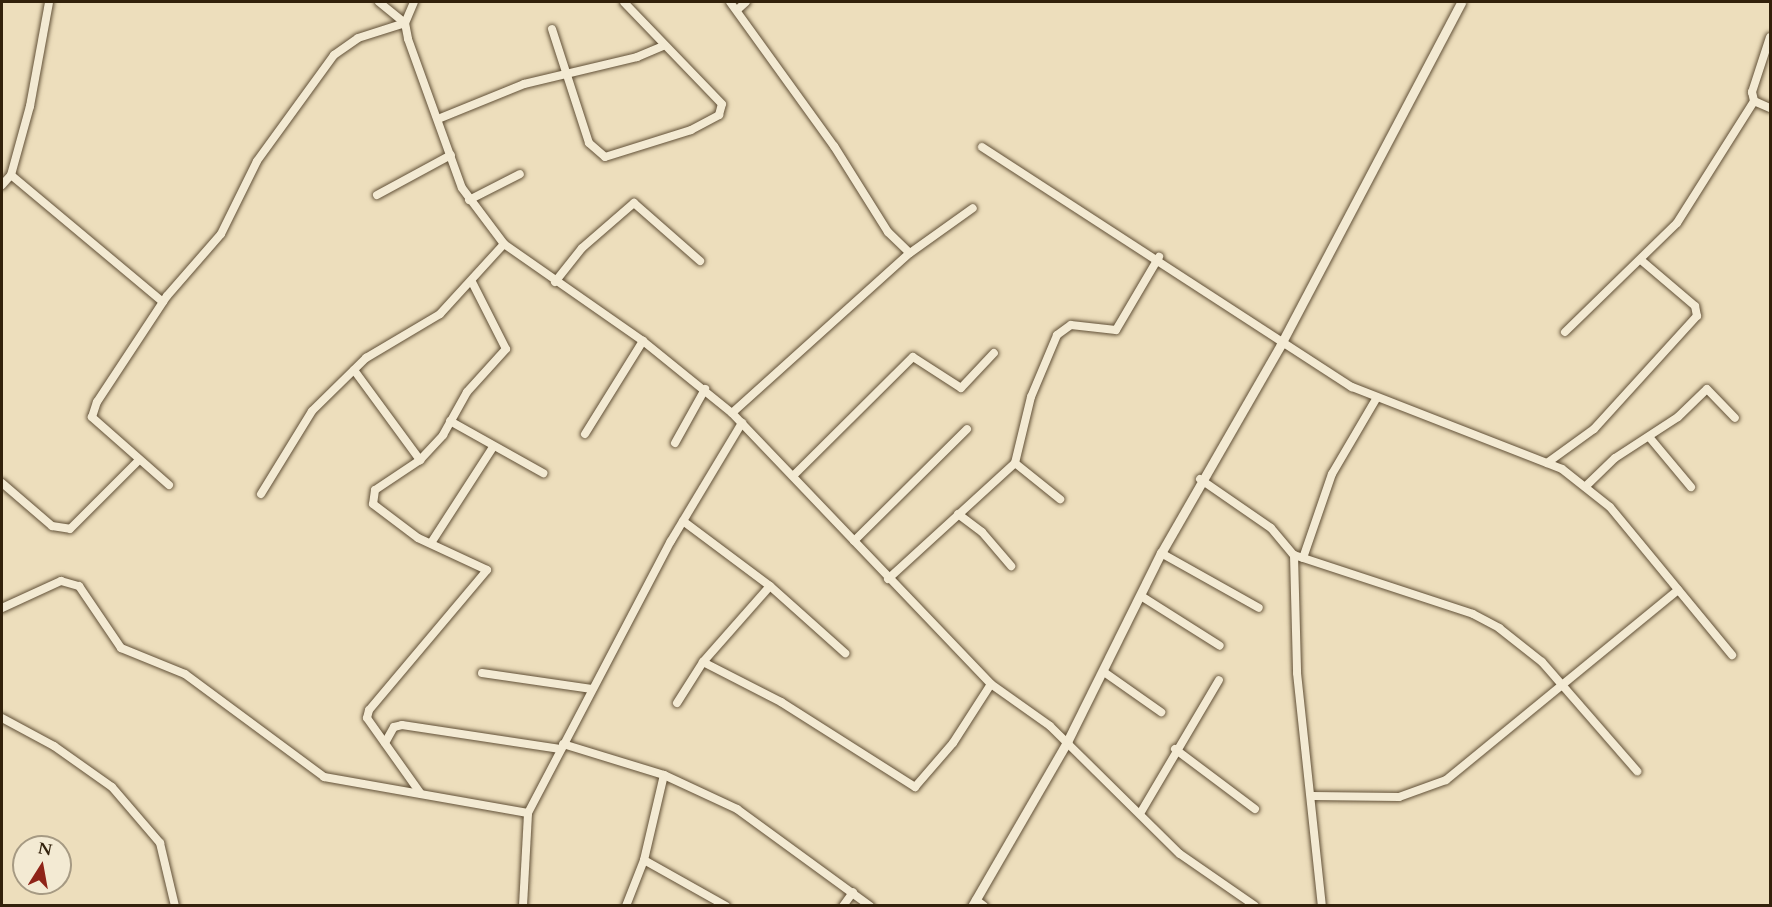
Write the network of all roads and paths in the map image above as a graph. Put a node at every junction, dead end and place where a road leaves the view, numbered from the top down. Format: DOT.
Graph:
graph roads {
  1 [pos="49,2"];
  2 [pos="379,2"];
  3 [pos="414,2"];
  4 [pos="624,2"];
  5 [pos="730,2"];
  6 [pos="746,2"];
  7 [pos="1461,2"];
  8 [pos="737,10"];
  9 [pos="405,23"];
  10 [pos="552,29"];
  11 [pos="1770,37"];
  12 [pos="663,46"];
  13 [pos="566,74"];
  14 [pos="1754,101"];
  15 [pos="1770,108"];
  16 [pos="438,119"];
  17 [pos="982,147"];
  18 [pos="450,155"];
  19 [pos="520,174"];
  20 [pos="10,175"];
  21 [pos="2,185"];
  22 [pos="377,195"];
  23 [pos="469,200"];
  24 [pos="973,208"];
  25 [pos="504,244"];
  26 [pos="910,253"];
  27 [pos="1160,257"];
  28 [pos="1641,260"];
  29 [pos="700,261"];
  30 [pos="472,282"];
  31 [pos="555,282"];
  32 [pos="163,302"];
  33 [pos="1565,332"];
  34 [pos="643,341"];
  35 [pos="1281,344"];
  36 [pos="994,353"];
  37 [pos="354,370"];
  38 [pos="705,389"];
  39 [pos="1376,399"];
  40 [pos="732,413"];
  41 [pos="1735,418"];
  42 [pos="450,421"];
  43 [pos="742,423"];
  44 [pos="967,429"];
  45 [pos="585,434"];
  46 [pos="1650,438"];
  47 [pos="675,443"];
  48 [pos="493,447"];
  49 [pos="139,460"];
  50 [pos="420,460"];
  51 [pos="1015,463"];
  52 [pos="1547,463"];
  53 [pos="543,473"];
  54 [pos="792,476"];
  55 [pos="1200,479"];
  56 [pos="2,483"];
  57 [pos="169,485"];
  58 [pos="1586,486"];
  59 [pos="1691,487"];
  60 [pos="261,494"];
  61 [pos="1060,499"];
  62 [pos="958,514"];
  63 [pos="683,521"];
  64 [pos="854,541"];
  65 [pos="431,543"];
  66 [pos="1161,552"];
  67 [pos="1294,555"];
  68 [pos="1303,558"];
  69 [pos="1011,566"];
  70 [pos="888,579"];
  71 [pos="770,586"];
  72 [pos="1678,590"];
  73 [pos="1141,596"];
  74 [pos="2,608"];
  75 [pos="1259,608"];
  76 [pos="1220,646"];
  77 [pos="845,653"];
  78 [pos="1732,655"];
  79 [pos="703,662"];
  80 [pos="1104,672"];
  81 [pos="482,673"];
  82 [pos="1219,680"];
  83 [pos="991,684"];
  84 [pos="1561,684"];
  85 [pos="592,689"];
  86 [pos="677,703"];
  87 [pos="1161,712"];
  88 [pos="2,718"];
  89 [pos="1067,742"];
  90 [pos="385,743"];
  91 [pos="562,747"];
  92 [pos="1175,749"];
  93 [pos="1637,771"];
  94 [pos="664,775"];
  95 [pos="421,794"];
  96 [pos="1312,796"];
  97 [pos="1255,808"];
  98 [pos="1141,812"];
  99 [pos="528,813"];
  100 [pos="644,860"];
  101 [pos="853,892"];
  102 [pos="977,904"];
  103 [pos="175,906"];
  104 [pos="523,906"];
  105 [pos="626,906"];
  106 [pos="726,906"];
  107 [pos="843,906"];
  108 [pos="870,906"];
  109 [pos="1256,906"];
  110 [pos="1322,906"];
  1 -- 20 [label="street"];
  2 -- 9 [label="street"];
  3 -- 9 [label="street"];
  4 -- 12 [label="street"];
  5 -- 8 [label="street"];
  6 -- 8 [label="street"];
  7 -- 35 [label="street"];
  8 -- 26 [label="street"];
  9 -- 16 [label="street"];
  9 -- 32 [label="street"];
  10 -- 13 [label="street"];
  11 -- 14 [label="street"];
  12 -- 13 [label="street"];
  12 -- 13 [label="street"];
  13 -- 16 [label="street"];
  14 -- 15 [label="street"];
  14 -- 28 [label="street"];
  16 -- 18 [label="street"];
  17 -- 27 [label="street"];
  18 -- 22 [label="street"];
  18 -- 23 [label="street"];
  19 -- 23 [label="street"];
  20 -- 21 [label="street"];
  20 -- 32 [label="street"];
  23 -- 25 [label="street"];
  24 -- 26 [label="street"];
  25 -- 30 [label="street"];
  25 -- 31 [label="street"];
  26 -- 40 [label="street"];
  27 -- 35 [label="street"];
  27 -- 51 [label="street"];
  28 -- 33 [label="street"];
  28 -- 52 [label="street"];
  29 -- 31 [label="street"];
  30 -- 37 [label="street"];
  30 -- 42 [label="street"];
  31 -- 34 [label="street"];
  32 -- 49 [label="street"];
  34 -- 38 [label="street"];
  34 -- 45 [label="street"];
  35 -- 39 [label="street"];
  35 -- 55 [label="street"];
  36 -- 54 [label="street"];
  37 -- 50 [label="street"];
  37 -- 60 [label="street"];
  38 -- 40 [label="street"];
  38 -- 47 [label="street"];
  39 -- 52 [label="street"];
  39 -- 68 [label="street"];
  40 -- 43 [label="street"];
  41 -- 46 [label="street"];
  42 -- 48 [label="street"];
  42 -- 50 [label="street"];
  43 -- 54 [label="street"];
  43 -- 63 [label="street"];
  44 -- 64 [label="street"];
  46 -- 58 [label="street"];
  46 -- 59 [label="street"];
  48 -- 53 [label="street"];
  48 -- 65 [label="street"];
  49 -- 56 [label="street"];
  49 -- 57 [label="street"];
  50 -- 65 [label="street"];
  51 -- 61 [label="street"];
  51 -- 62 [label="street"];
  52 -- 58 [label="street"];
  54 -- 64 [label="street"];
  55 -- 66 [label="street"];
  55 -- 67 [label="street"];
  58 -- 72 [label="street"];
  62 -- 69 [label="street"];
  62 -- 70 [label="street"];
  63 -- 71 [label="street"];
  63 -- 85 [label="street"];
  64 -- 70 [label="street"];
  65 -- 90 [label="street"];
  66 -- 73 [label="street"];
  66 -- 75 [label="street"];
  67 -- 68 [label="street"];
  67 -- 96 [label="street"];
  68 -- 84 [label="street"];
  70 -- 83 [label="street"];
  71 -- 77 [label="street"];
  71 -- 79 [label="street"];
  72 -- 78 [label="street"];
  72 -- 84 [label="street"];
  73 -- 76 [label="street"];
  73 -- 80 [label="street"];
  74 -- 95 [label="street"];
  79 -- 83 [label="street"];
  79 -- 86 [label="street"];
  80 -- 87 [label="street"];
  80 -- 89 [label="street"];
  81 -- 85 [label="street"];
  82 -- 92 [label="street"];
  83 -- 89 [label="street"];
  84 -- 93 [label="street"];
  84 -- 96 [label="street"];
  85 -- 91 [label="street"];
  88 -- 103 [label="street"];
  89 -- 98 [label="street"];
  89 -- 102 [label="street"];
  90 -- 91 [label="street"];
  90 -- 95 [label="street"];
  91 -- 94 [label="street"];
  91 -- 99 [label="street"];
  92 -- 97 [label="street"];
  92 -- 98 [label="street"];
  94 -- 100 [label="street"];
  94 -- 101 [label="street"];
  95 -- 99 [label="street"];
  96 -- 110 [label="street"];
  98 -- 109 [label="street"];
  99 -- 104 [label="street"];
  100 -- 105 [label="street"];
  100 -- 106 [label="street"];
  101 -- 107 [label="street"];
  101 -- 108 [label="street"];
}
